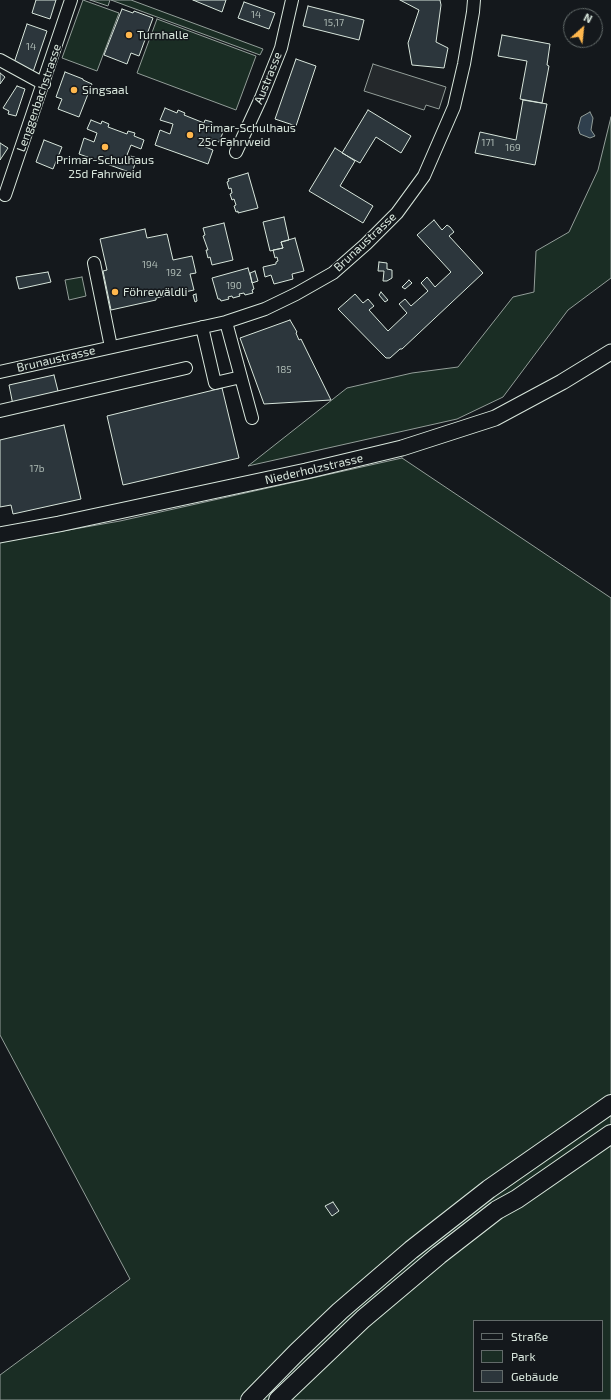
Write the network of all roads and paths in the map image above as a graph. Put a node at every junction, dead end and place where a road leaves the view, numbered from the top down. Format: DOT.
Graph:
graph roads {
  1 [pos="71,0"];
  2 [pos="292,0"];
  3 [pos="474,0"];
  4 [pos="0,60"];
  5 [pos="44,84"];
  6 [pos="236,152"];
  7 [pos="5,195"];
  8 [pos="94,262"];
  9 [pos="226,322"];
  10 [pos="202,327"];
  11 [pos="111,347"];
  12 [pos="611,352"];
  13 [pos="186,368"];
  14 [pos="0,372"];
  15 [pos="241,377"];
  16 [pos="0,411"];
  17 [pos="252,418"];
  18 [pos="0,535"];
  19 [pos="611,1104"];
  20 [pos="611,1125"];
  21 [pos="611,1134"];
  22 [pos="497,1210"];
  23 [pos="250,1400"];
  24 [pos="278,1400"];
  1 -- 5 [label="street, Lenggenbachstrasse"];
  2 -- 6 [label="street, Austrasse"];
  3 -- 9 [label="street, Brunaustrasse"];
  4 -- 5 [label="street"];
  5 -- 7 [label="street, Lenggenbachstrasse"];
  8 -- 11 [label="street"];
  9 -- 10 [label="street, Brunaustrasse"];
  9 -- 15 [label="street"];
  10 -- 11 [label="street, Brunaustrasse"];
  10 -- 15 [label="street"];
  11 -- 14 [label="street, Brunaustrasse"];
  12 -- 18 [label="main road, Niederholzstrasse"];
  13 -- 16 [label="street"];
  15 -- 17 [label="street"];
  19 -- 23 [label="highway"];
  20 -- 22 [label="highway"];
  21 -- 22 [label="highway"];
  22 -- 24 [label="highway"];
}
